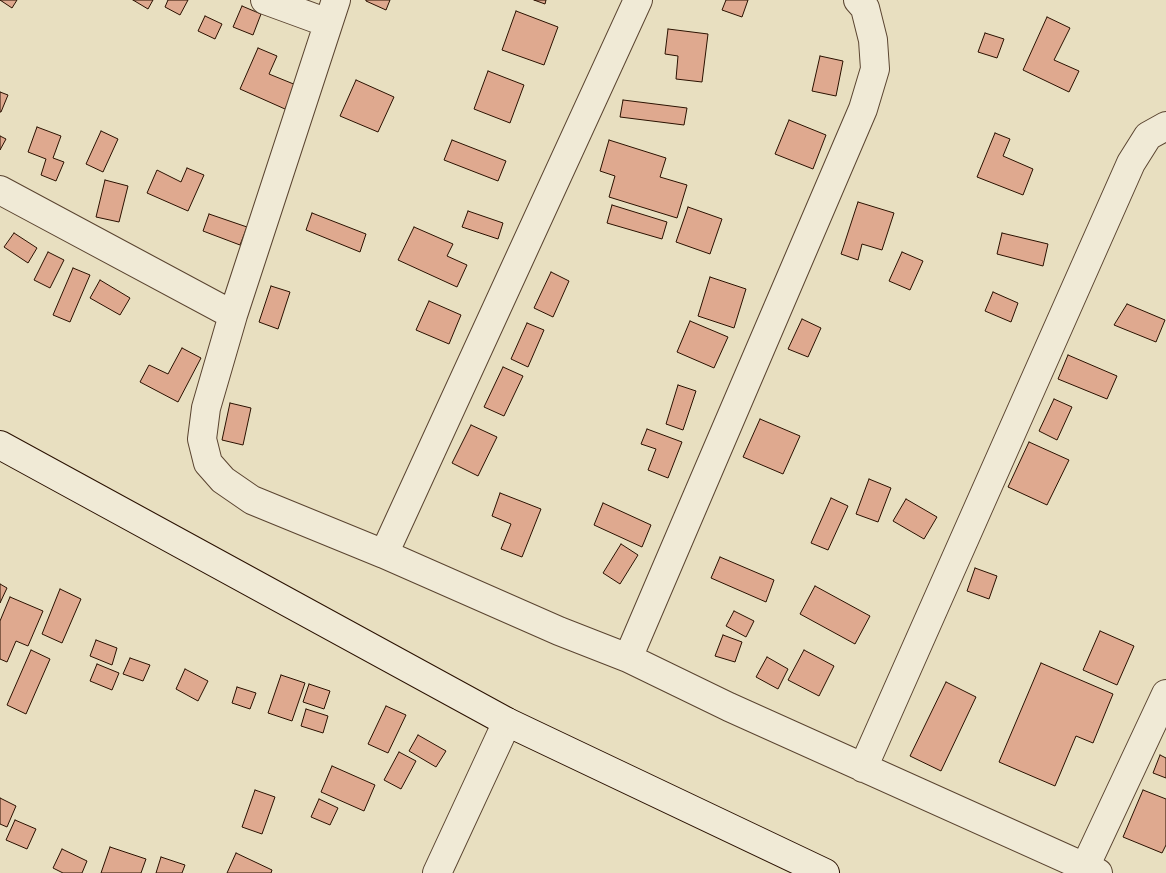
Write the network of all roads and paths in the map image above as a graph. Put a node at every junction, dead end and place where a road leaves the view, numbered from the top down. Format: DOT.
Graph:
graph roads {
  1 [pos="265,0"];
  2 [pos="638,0"];
  3 [pos="858,0"];
  4 [pos="332,12"];
  5 [pos="1166,126"];
  6 [pos="0,190"];
  7 [pos="233,315"];
  8 [pos="0,445"];
  9 [pos="384,554"];
  10 [pos="628,658"];
  11 [pos="1166,694"];
  12 [pos="507,722"];
  13 [pos="863,768"];
  14 [pos="1091,870"];
  15 [pos="437,873"];
  16 [pos="825,873"];
  1 -- 4 [label="street"];
  2 -- 9 [label="street"];
  3 -- 10 [label="street"];
  4 -- 7 [label="street"];
  5 -- 13 [label="street"];
  6 -- 7 [label="street"];
  7 -- 9 [label="street"];
  8 -- 12 [label="street"];
  9 -- 10 [label="street"];
  10 -- 13 [label="street"];
  11 -- 14 [label="street"];
  12 -- 15 [label="street"];
  12 -- 16 [label="street"];
  13 -- 14 [label="street"];
}
